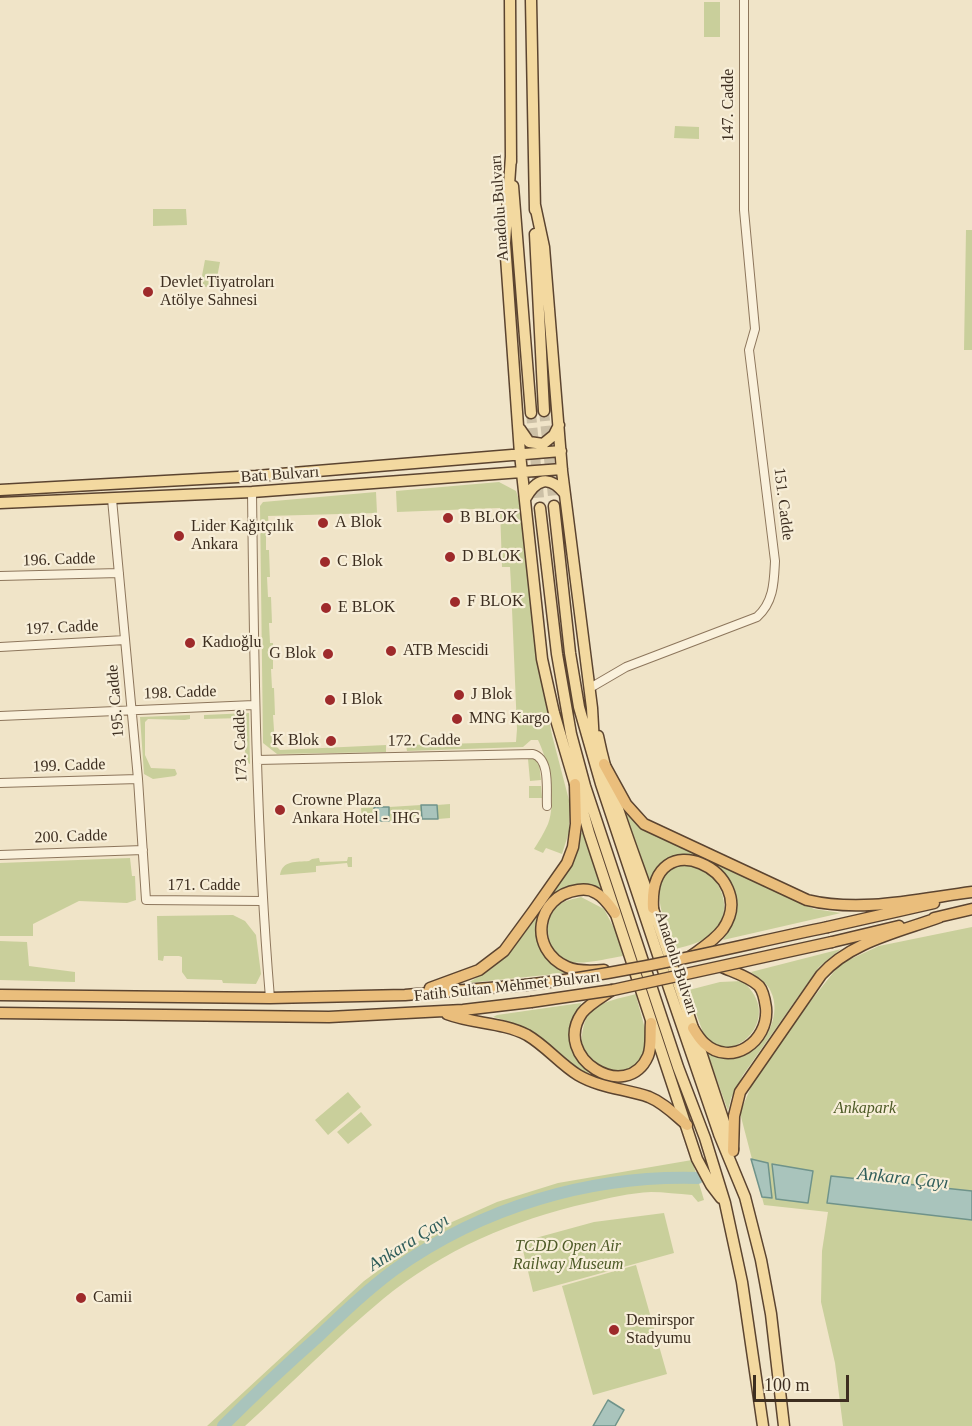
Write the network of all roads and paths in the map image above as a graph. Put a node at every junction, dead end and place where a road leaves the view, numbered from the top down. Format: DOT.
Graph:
graph roads {
  1 [pos="510,0"];
  2 [pos="531,0"];
  3 [pos="744,0"];
  4 [pos="511,156"];
  5 [pos="535,205"];
  6 [pos="744,210"];
  7 [pos="543,411"];
  8 [pos="531,413"];
  9 [pos="559,425"];
  10 [pos="518,426"];
  11 [pos="561,451"];
  12 [pos="520,454"];
  13 [pos="562,469"];
  14 [pos="522,472"];
  15 [pos="0,490"];
  16 [pos="252,492"];
  17 [pos="565,494"];
  18 [pos="112,499"];
  19 [pos="525,499"];
  20 [pos="0,503"];
  21 [pos="554,506"];
  22 [pos="540,508"];
  23 [pos="119,573"];
  24 [pos="0,576"];
  25 [pos="125,640"];
  26 [pos="0,646"];
  27 [pos="590,687"];
  28 [pos="254,705"];
  29 [pos="592,708"];
  30 [pos="132,710"];
  31 [pos="0,716"];
  32 [pos="559,728"];
  33 [pos="586,732"];
  34 [pos="570,734"];
  35 [pos="594,747"];
  36 [pos="257,760"];
  37 [pos="604,764"];
  38 [pos="575,766"];
  39 [pos="600,777"];
  40 [pos="138,779"];
  41 [pos="0,783"];
  42 [pos="580,785"];
  43 [pos="547,806"];
  44 [pos="143,850"];
  45 [pos="0,855"];
  46 [pos="972,894"];
  47 [pos="146,900"];
  48 [pos="262,901"];
  49 [pos="653,908"];
  50 [pos="972,909"];
  51 [pos="615,913"];
  52 [pos="939,917"];
  53 [pos="691,956"];
  54 [pos="722,967"];
  55 [pos="628,970"];
  56 [pos="613,990"];
  57 [pos="405,995"];
  58 [pos="0,996"];
  59 [pos="270,998"];
  60 [pos="441,1011"];
  61 [pos="0,1013"];
  62 [pos="651,1023"];
  63 [pos="693,1028"];
  64 [pos="687,1125"];
  65 [pos="730,1151"];
  66 [pos="725,1203"];
  67 [pos="763,1426"];
  68 [pos="784,1426"];
  1 -- 4 [label="main road, Anadolu Bulvarı"];
  2 -- 5 [label="main road, Anadolu Bulvarı"];
  3 -- 6 [label="street, 147. Cadde"];
  4 -- 8 [label="main road, Anadolu Bulvarı"];
  4 -- 10 [label="main road"];
  5 -- 7 [label="main road, Anadolu Bulvarı"];
  5 -- 9 [label="main road"];
  6 -- 27 [label="street, 151. Cadde"];
  9 -- 10 [label="main road"];
  9 -- 11 [label="main road"];
  10 -- 12 [label="main road"];
  11 -- 12 [label="main road, Batı Bulvarı"];
  11 -- 13 [label="main road"];
  12 -- 14 [label="main road"];
  12 -- 15 [label="main road, Batı Bulvarı"];
  13 -- 14 [label="main road, Batı Bulvarı"];
  13 -- 17 [label="main road"];
  14 -- 16 [label="main road, Batı Bulvarı"];
  14 -- 19 [label="main road"];
  16 -- 18 [label="main road, Batı Bulvarı"];
  16 -- 28 [label="street, 173. Cadde"];
  17 -- 19 [label="main road"];
  17 -- 27 [label="main road"];
  18 -- 20 [label="main road, Batı Bulvarı"];
  18 -- 23 [label="street, 195. Cadde"];
  19 -- 32 [label="main road"];
  21 -- 33 [label="main road, Anadolu Bulvarı"];
  22 -- 34 [label="main road, Anadolu Bulvarı"];
  23 -- 24 [label="street, 196. Cadde"];
  23 -- 25 [label="street, 195. Cadde"];
  25 -- 26 [label="street, 197. Cadde"];
  25 -- 30 [label="street, 195. Cadde"];
  27 -- 29 [label="main road"];
  28 -- 30 [label="street, 198. Cadde"];
  28 -- 36 [label="street, 173. Cadde"];
  29 -- 35 [label="main road"];
  29 -- 37 [label="main road"];
  30 -- 31 [label="street, 198. Cadde"];
  30 -- 40 [label="street, 195. Cadde"];
  32 -- 38 [label="main road"];
  32 -- 42 [label="main road"];
  33 -- 35 [label="main road"];
  33 -- 39 [label="main road, Anadolu Bulvarı"];
  34 -- 38 [label="main road"];
  34 -- 42 [label="main road, Anadolu Bulvarı"];
  35 -- 37 [label="main road"];
  35 -- 39 [label="main road"];
  36 -- 43 [label="street, 172. Cadde"];
  36 -- 48 [label="street, 173. Cadde"];
  37 -- 46 [label="highway"];
  37 -- 49 [label="main road"];
  38 -- 42 [label="main road"];
  39 -- 65 [label="main road, Anadolu Bulvarı"];
  40 -- 41 [label="street, 199. Cadde"];
  40 -- 44 [label="street, 195. Cadde"];
  42 -- 51 [label="main road"];
  42 -- 57 [label="highway"];
  42 -- 66 [label="main road, Anadolu Bulvarı"];
  44 -- 45 [label="street, 200. Cadde"];
  44 -- 47 [label="street, 195. Cadde"];
  46 -- 53 [label="highway, Fatih Sultan Mehmet Bulvarı, bridge"];
  47 -- 48 [label="street, 171. Cadde"];
  48 -- 59 [label="street, 173. Cadde"];
  49 -- 53 [label="highway"];
  49 -- 63 [label="main road"];
  50 -- 52 [label="highway, Fatih Sultan Mehmet Bulvarı"];
  51 -- 55 [label="highway"];
  51 -- 62 [label="main road"];
  52 -- 54 [label="highway, Fatih Sultan Mehmet Bulvarı, bridge"];
  52 -- 65 [label="highway"];
  53 -- 55 [label="highway, Fatih Sultan Mehmet Bulvarı, bridge"];
  54 -- 56 [label="highway, Fatih Sultan Mehmet Bulvarı, bridge"];
  54 -- 63 [label="highway"];
  55 -- 57 [label="highway, Fatih Sultan Mehmet Bulvarı, bridge"];
  56 -- 60 [label="highway, Fatih Sultan Mehmet Bulvarı, bridge"];
  56 -- 62 [label="highway"];
  57 -- 59 [label="highway, Fatih Sultan Mehmet Bulvarı"];
  58 -- 59 [label="highway, Fatih Sultan Mehmet Bulvarı"];
  60 -- 61 [label="highway, Fatih Sultan Mehmet Bulvarı"];
  60 -- 64 [label="highway"];
  62 -- 64 [label="main road"];
  63 -- 65 [label="main road"];
  64 -- 66 [label="main road"];
  65 -- 68 [label="main road"];
  66 -- 67 [label="main road, Anadolu Bulvarı"];
}
